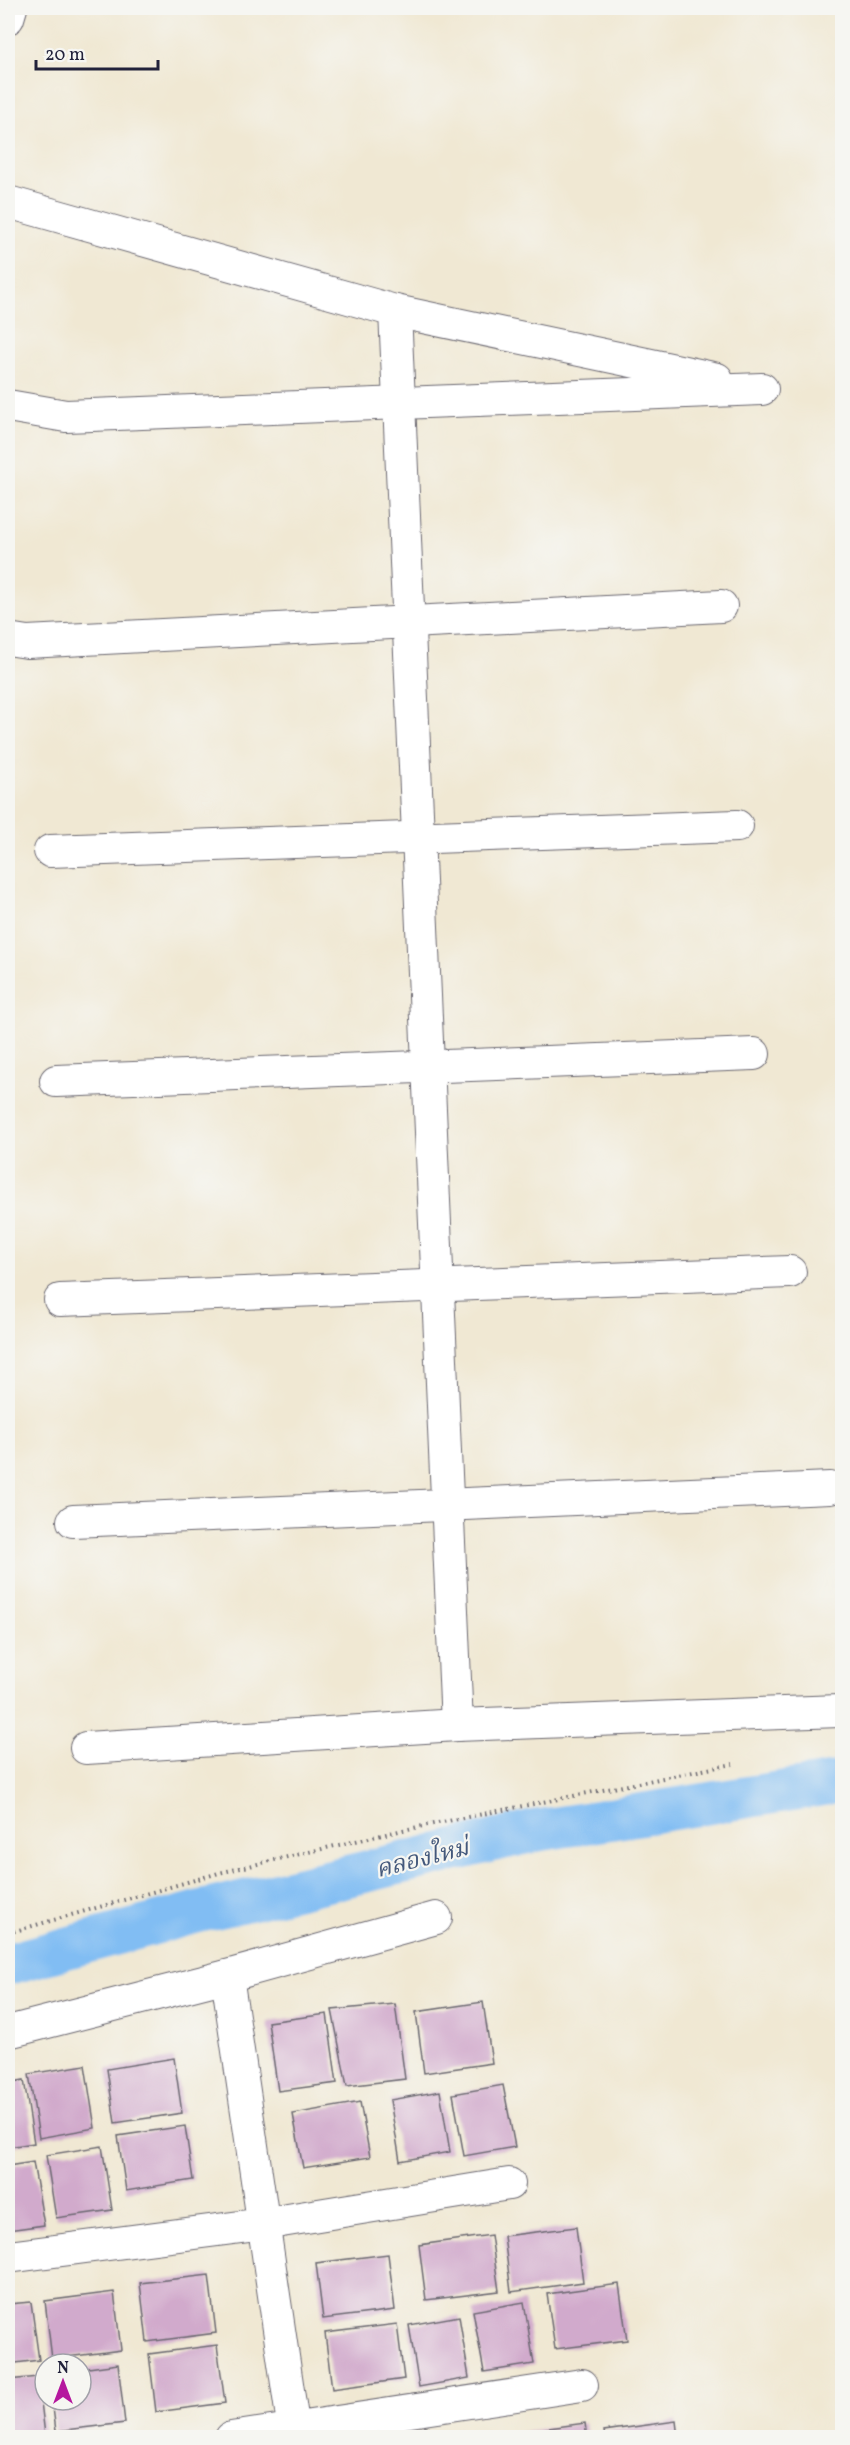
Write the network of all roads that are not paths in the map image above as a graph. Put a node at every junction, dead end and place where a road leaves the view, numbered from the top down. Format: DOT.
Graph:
graph roads {
  1 [pos="11,8"];
  2 [pos="8,18"];
  3 [pos="8,202"];
  4 [pos="395,311"];
  5 [pos="399,403"];
  6 [pos="8,406"];
  7 [pos="721,606"];
  8 [pos="409,622"];
  9 [pos="8,639"];
  10 [pos="736,826"];
  11 [pos="418,838"];
  12 [pos="50,851"];
  13 [pos="754,1054"];
  14 [pos="428,1067"];
  15 [pos="56,1082"];
  16 [pos="790,1272"];
  17 [pos="437,1286"];
  18 [pos="60,1300"];
  19 [pos="830,1488"];
  20 [pos="447,1504"];
  21 [pos="73,1521"];
  22 [pos="840,1711"];
  23 [pos="457,1725"];
  24 [pos="86,1748"];
  25 [pos="436,1918"];
  26 [pos="227,1976"];
  27 [pos="8,2032"];
  28 [pos="509,2184"];
  29 [pos="263,2224"];
  30 [pos="8,2257"];
  31 [pos="582,2385"];
  32 [pos="295,2433"];
  33 [pos="231,2438"];
  1 -- 2 [label="street"];
  3 -- 4 [label="street"];
  4 -- 5 [label="street"];
  4 -- 5 [label="street"];
  5 -- 6 [label="street"];
  5 -- 8 [label="street"];
  7 -- 8 [label="street"];
  8 -- 9 [label="street"];
  8 -- 11 [label="street"];
  10 -- 11 [label="street"];
  11 -- 12 [label="street"];
  11 -- 14 [label="street"];
  13 -- 14 [label="street"];
  14 -- 15 [label="street"];
  14 -- 17 [label="street"];
  16 -- 17 [label="street"];
  17 -- 18 [label="street"];
  17 -- 20 [label="street"];
  19 -- 20 [label="street"];
  20 -- 21 [label="street"];
  20 -- 23 [label="street"];
  22 -- 23 [label="street"];
  23 -- 24 [label="street"];
  25 -- 26 [label="street"];
  26 -- 27 [label="street"];
  26 -- 29 [label="street"];
  28 -- 29 [label="street"];
  29 -- 30 [label="street"];
  29 -- 32 [label="street"];
  31 -- 32 [label="street"];
  32 -- 33 [label="street"];
}
